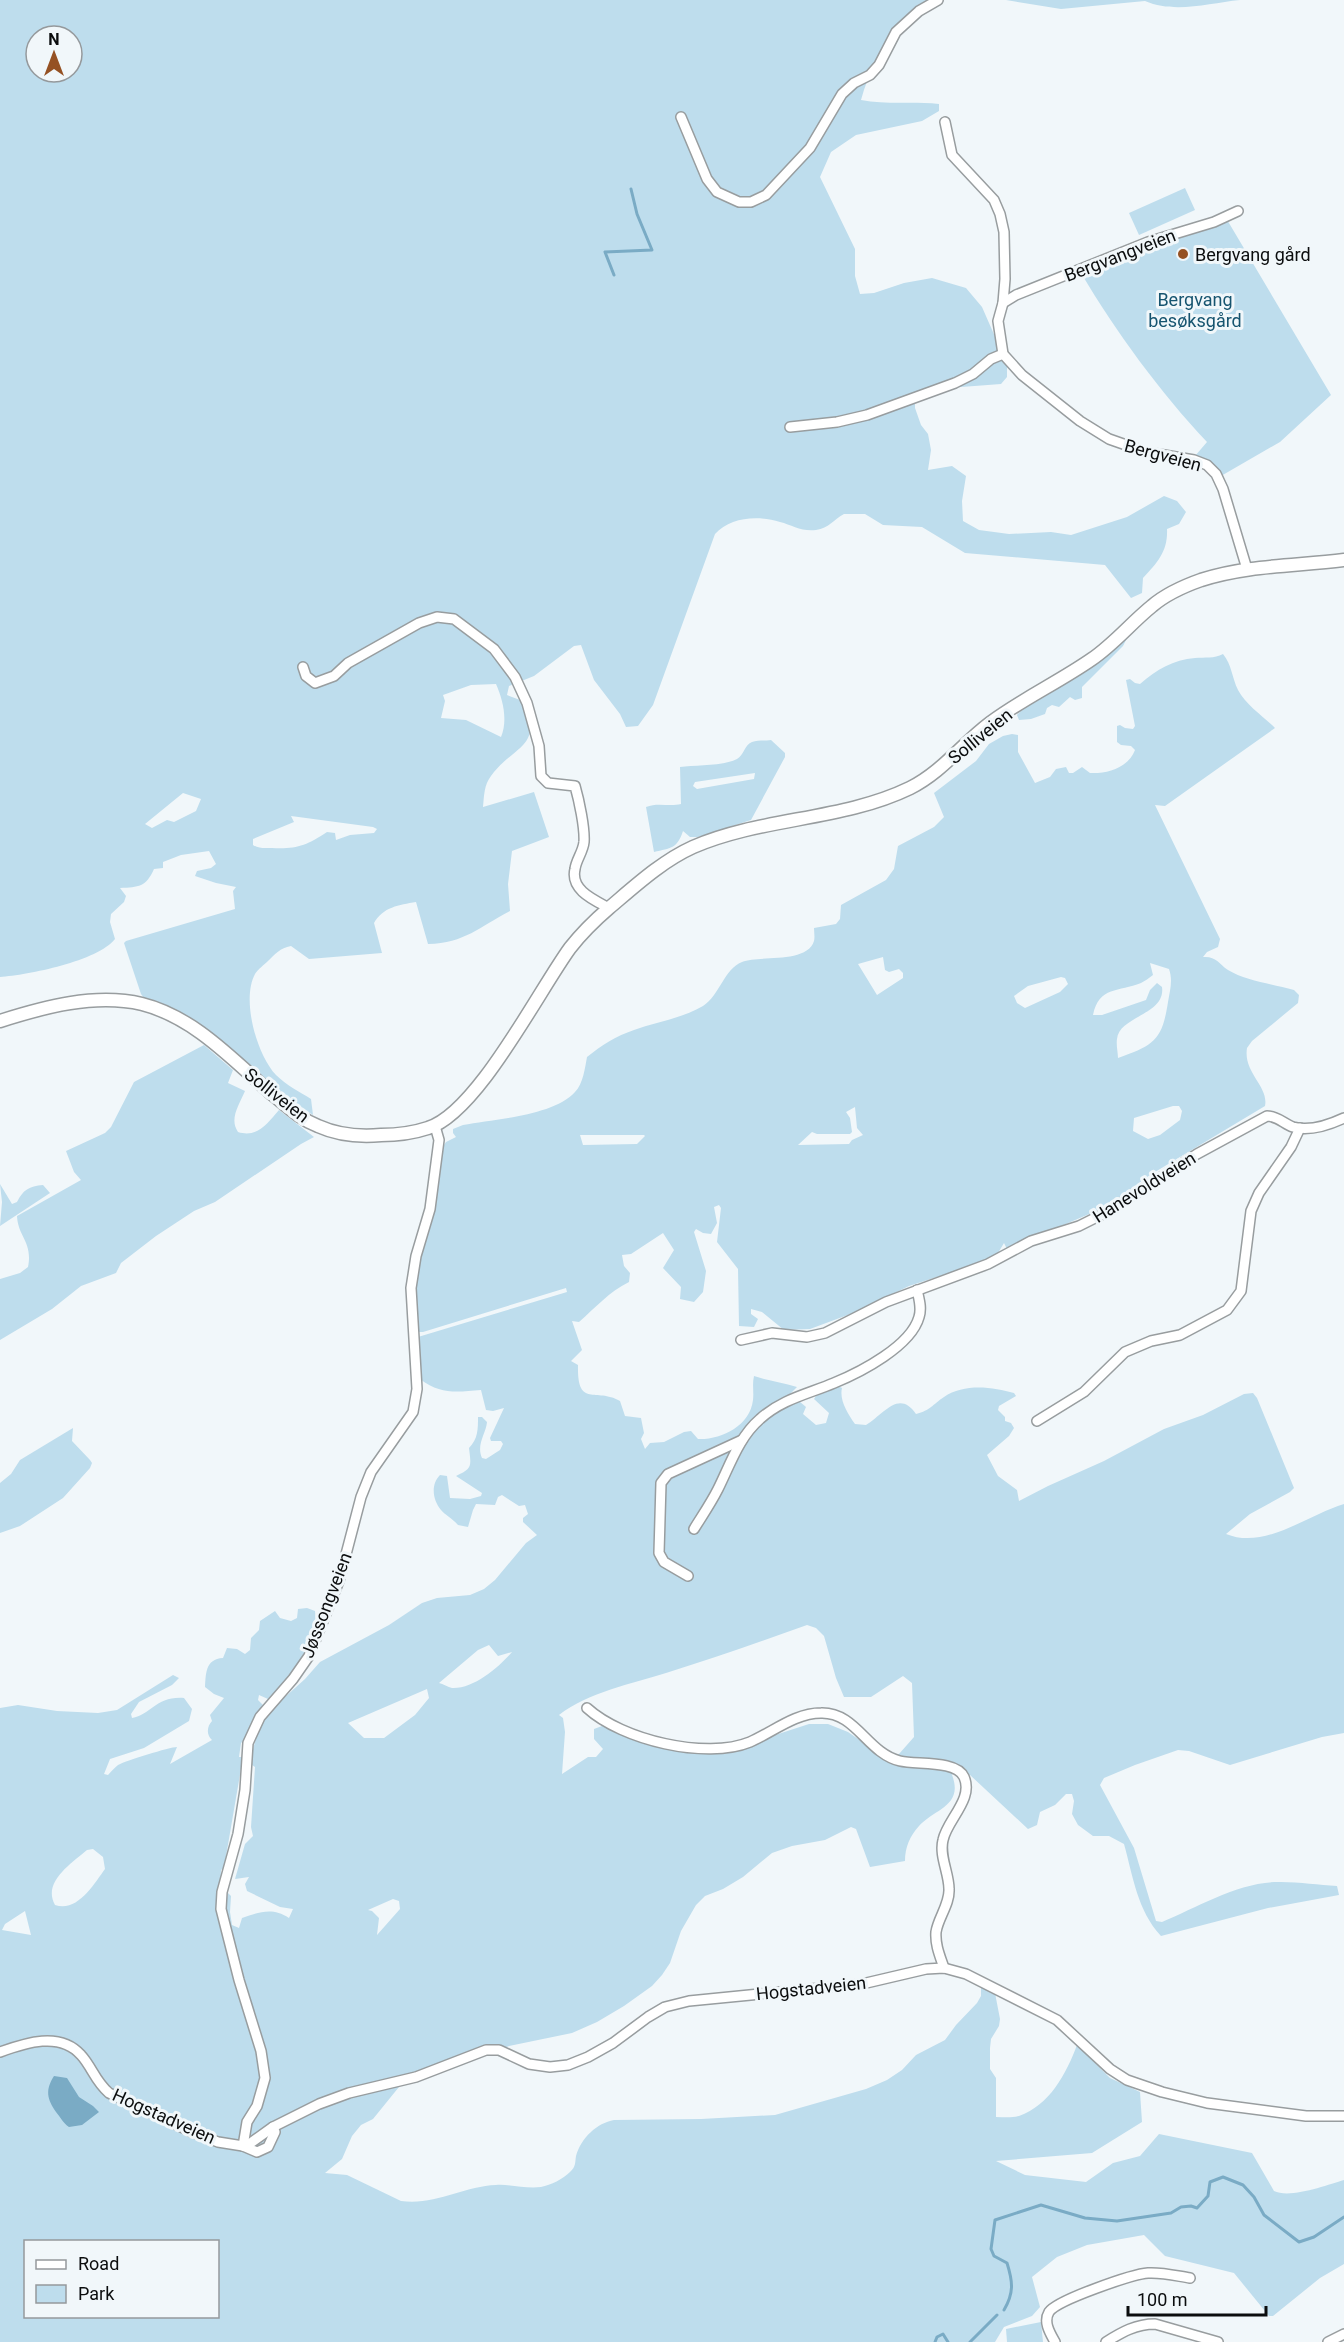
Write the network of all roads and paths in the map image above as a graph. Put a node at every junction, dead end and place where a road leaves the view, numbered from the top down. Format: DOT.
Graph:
graph roads {
  1 [pos="938,0"];
  2 [pos="681,117"];
  3 [pos="945,122"];
  4 [pos="1238,211"];
  5 [pos="1003,303"];
  6 [pos="1003,354"];
  7 [pos="790,427"];
  8 [pos="1344,560"];
  9 [pos="1247,569"];
  10 [pos="303,667"];
  11 [pos="609,908"];
  12 [pos="0,1022"];
  13 [pos="1344,1118"];
  14 [pos="435,1126"];
  15 [pos="1300,1128"];
  16 [pos="917,1290"];
  17 [pos="741,1340"];
  18 [pos="1037,1421"];
  19 [pos="742,1440"];
  20 [pos="694,1529"];
  21 [pos="688,1576"];
  22 [pos="587,1708"];
  23 [pos="944,1968"];
  24 [pos="0,2052"];
  25 [pos="1344,2116"];
  26 [pos="243,2146"];
  27 [pos="1190,2278"];
  28 [pos="1344,2334"];
  29 [pos="1055,2342"];
  30 [pos="1107,2342"];
  31 [pos="1218,2342"];
  32 [pos="1328,2342"];
  1 -- 2 [label="street"];
  3 -- 5 [label="street"];
  4 -- 5 [label="street, Bergvangveien"];
  5 -- 6 [label="street"];
  6 -- 7 [label="street"];
  6 -- 9 [label="street, Bergveien"];
  8 -- 9 [label="street, Solliveien"];
  9 -- 11 [label="street, Solliveien"];
  10 -- 11 [label="street"];
  11 -- 14 [label="street, Solliveien"];
  12 -- 14 [label="street, Solliveien"];
  13 -- 15 [label="street"];
  14 -- 26 [label="street, Jøssongveien"];
  15 -- 16 [label="street, Hanevoldveien"];
  15 -- 18 [label="street"];
  16 -- 17 [label="street, Hanevoldveien"];
  16 -- 19 [label="street"];
  19 -- 20 [label="street"];
  19 -- 21 [label="street"];
  22 -- 23 [label="street"];
  23 -- 25 [label="street, Hogstadveien"];
  23 -- 26 [label="street, Hogstadveien"];
  24 -- 26 [label="street, Hogstadveien"];
  27 -- 29 [label="street"];
  28 -- 32 [label="street"];
  30 -- 31 [label="street"];
}
